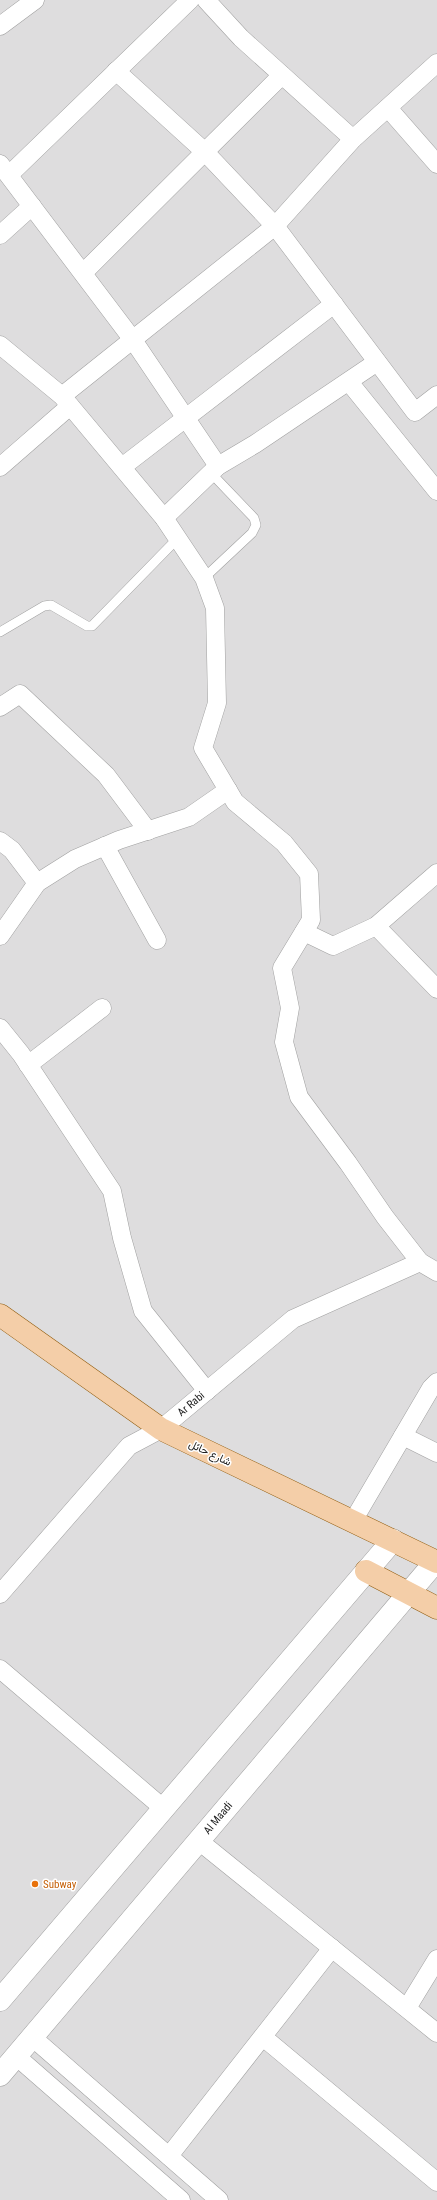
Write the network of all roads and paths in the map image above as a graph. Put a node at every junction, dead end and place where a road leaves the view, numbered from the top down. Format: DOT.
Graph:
graph roads {
  1 [pos="35,0"];
  2 [pos="190,0"];
  3 [pos="206,0"];
  4 [pos="0,26"];
  5 [pos="437,64"];
  6 [pos="116,72"];
  7 [pos="282,75"];
  8 [pos="388,108"];
  9 [pos="353,139"];
  10 [pos="205,152"];
  11 [pos="437,164"];
  12 [pos="4,170"];
  13 [pos="32,206"];
  14 [pos="275,226"];
  15 [pos="0,235"];
  16 [pos="83,273"];
  17 [pos="334,304"];
  18 [pos="133,340"];
  19 [pos="0,345"];
  20 [pos="377,362"];
  21 [pos="349,382"];
  22 [pos="437,395"];
  23 [pos="66,401"];
  24 [pos="185,418"];
  25 [pos="0,467"];
  26 [pos="122,467"];
  27 [pos="215,469"];
  28 [pos="437,491"];
  29 [pos="164,518"];
  30 [pos="178,538"];
  31 [pos="204,578"];
  32 [pos="0,632"];
  33 [pos="0,707"];
  34 [pos="228,790"];
  35 [pos="148,831"];
  36 [pos="0,841"];
  37 [pos="105,846"];
  38 [pos="437,873"];
  39 [pos="37,883"];
  40 [pos="376,926"];
  41 [pos="304,932"];
  42 [pos="0,936"];
  43 [pos="157,940"];
  44 [pos="437,989"];
  45 [pos="102,1008"];
  46 [pos="0,1028"];
  47 [pos="28,1065"];
  48 [pos="420,1262"];
  49 [pos="437,1272"];
  50 [pos="0,1315"];
  51 [pos="437,1382"];
  52 [pos="207,1391"];
  53 [pos="161,1429"];
  54 [pos="403,1436"];
  55 [pos="437,1453"];
  56 [pos="353,1521"];
  57 [pos="393,1540"];
  58 [pos="437,1562"];
  59 [pos="366,1571"];
  60 [pos="0,1594"];
  61 [pos="410,1594"];
  62 [pos="437,1608"];
  63 [pos="0,1668"];
  64 [pos="163,1808"];
  65 [pos="199,1841"];
  66 [pos="332,1948"];
  67 [pos="437,1959"];
  68 [pos="0,2000"];
  69 [pos="407,2008"];
  70 [pos="437,2033"];
  71 [pos="32,2037"];
  72 [pos="263,2037"];
  73 [pos="16,2056"];
  74 [pos="0,2075"];
  75 [pos="169,2156"];
  76 [pos="437,2182"];
  77 [pos="181,2200"];
  78 [pos="219,2200"];
  1 -- 4 [label="street"];
  2 -- 6 [label="street"];
  3 -- 7 [label="street"];
  5 -- 8 [label="street"];
  6 -- 10 [label="street"];
  6 -- 12 [label="street"];
  7 -- 9 [label="street"];
  7 -- 10 [label="street"];
  8 -- 9 [label="street"];
  8 -- 11 [label="street"];
  9 -- 14 [label="street"];
  10 -- 14 [label="street"];
  10 -- 16 [label="street"];
  12 -- 13 [label="street"];
  13 -- 15 [label="street"];
  13 -- 16 [label="street"];
  14 -- 17 [label="street"];
  14 -- 18 [label="street"];
  16 -- 18 [label="street"];
  17 -- 20 [label="street"];
  17 -- 24 [label="street"];
  18 -- 23 [label="street"];
  18 -- 24 [label="street"];
  19 -- 23 [label="street"];
  20 -- 21 [label="street"];
  20 -- 22 [label="street"];
  21 -- 27 [label="street"];
  21 -- 28 [label="street"];
  23 -- 25 [label="street"];
  23 -- 26 [label="street"];
  24 -- 26 [label="street"];
  24 -- 27 [label="street"];
  26 -- 29 [label="street"];
  27 -- 29 [label="street"];
  27 -- 31 [label="lane"];
  29 -- 30 [label="street"];
  30 -- 31 [label="street"];
  30 -- 32 [label="lane"];
  31 -- 34 [label="street"];
  33 -- 35 [label="street"];
  34 -- 35 [label="street"];
  34 -- 41 [label="street"];
  35 -- 37 [label="street"];
  36 -- 39 [label="street"];
  37 -- 39 [label="street"];
  37 -- 43 [label="street"];
  38 -- 40 [label="street"];
  39 -- 42 [label="street"];
  40 -- 41 [label="street"];
  40 -- 44 [label="street"];
  41 -- 48 [label="street"];
  45 -- 47 [label="street"];
  46 -- 47 [label="street"];
  47 -- 52 [label="street"];
  48 -- 49 [label="street"];
  48 -- 52 [label="street, Ar Rabi"];
  50 -- 53 [label="main road, شارع حائل"];
  51 -- 54 [label="street"];
  52 -- 53 [label="street, Ar Rabi"];
  53 -- 56 [label="main road, شارع حائل"];
  53 -- 60 [label="street, Ar Rabi"];
  54 -- 55 [label="street"];
  54 -- 56 [label="street"];
  56 -- 57 [label="main road, شارع حائل"];
  57 -- 58 [label="main road, شارع حائل"];
  57 -- 59 [label="street"];
  58 -- 61 [label="street, Al Maadi"];
  59 -- 61 [label="main road"];
  59 -- 64 [label="street"];
  61 -- 62 [label="main road"];
  61 -- 65 [label="street, Al Maadi"];
  63 -- 64 [label="street"];
  64 -- 68 [label="street"];
  65 -- 66 [label="street"];
  65 -- 71 [label="street, Al Maadi"];
  66 -- 69 [label="street"];
  66 -- 72 [label="street"];
  67 -- 69 [label="street"];
  69 -- 70 [label="street"];
  71 -- 73 [label="street, Al Maadi"];
  71 -- 75 [label="street"];
  72 -- 75 [label="street"];
  72 -- 76 [label="street"];
  73 -- 74 [label="street, Al Maadi"];
  73 -- 77 [label="street"];
  75 -- 78 [label="street"];
}
